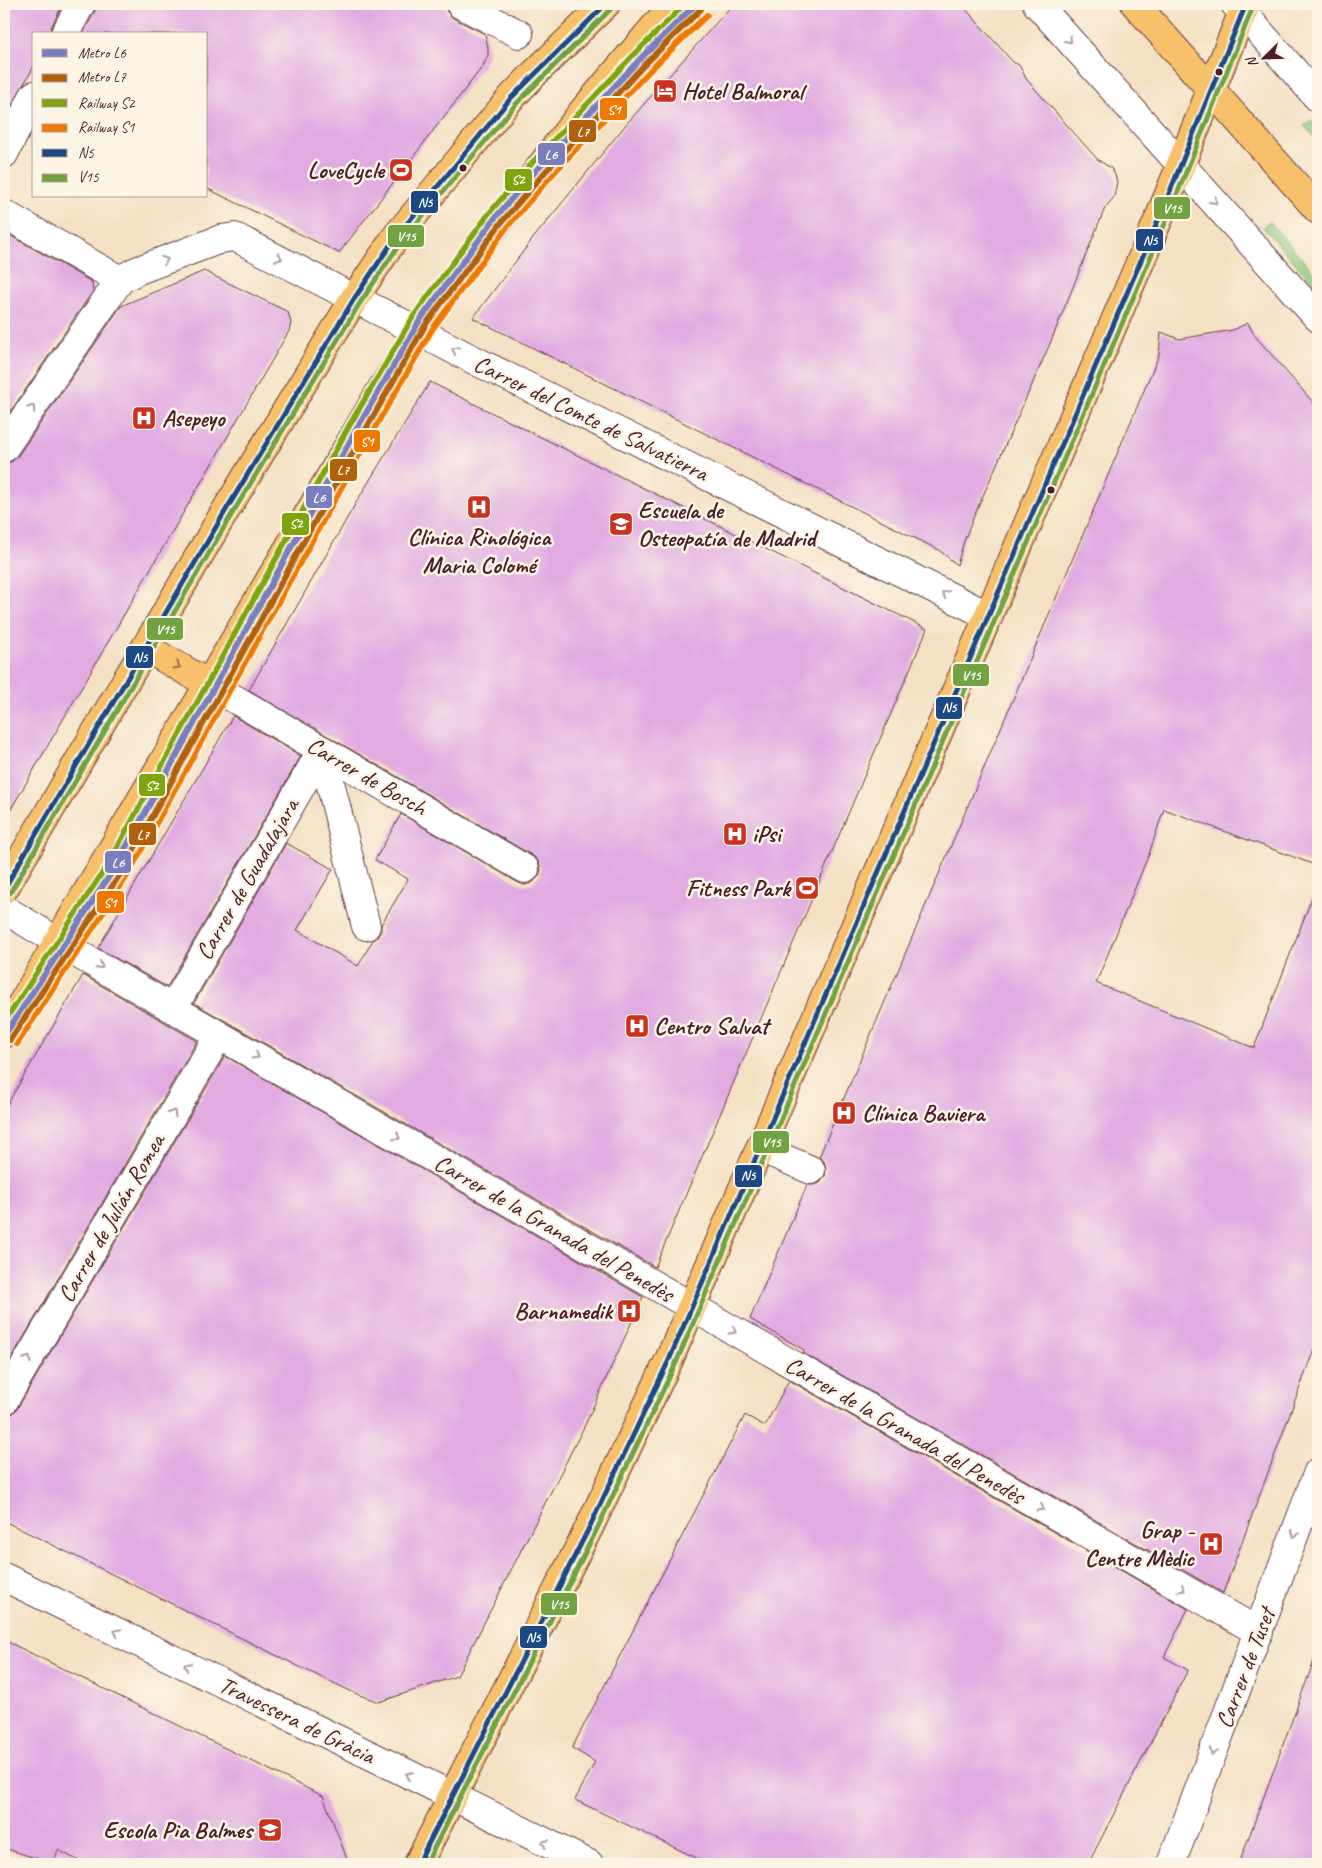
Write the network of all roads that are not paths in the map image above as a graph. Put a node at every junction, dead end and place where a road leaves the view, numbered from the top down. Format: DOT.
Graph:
graph roads {
  1 [pos="81,4"];
  2 [pos="460,4"];
  3 [pos="606,4"];
  4 [pos="674,4"];
  5 [pos="1036,4"];
  6 [pos="1135,4"];
  7 [pos="1241,7"];
  8 [pos="66,32"];
  9 [pos="519,34"];
  10 [pos="1212,90"];
  11 [pos="1318,98"];
  12 [pos="30,103"];
  13 [pos="4,154"];
  14 [pos="1181,165"];
  15 [pos="1318,210"];
  16 [pos="4,214"];
  17 [pos="120,280"];
  18 [pos="354,299"];
  19 [pos="1318,318"];
  20 [pos="418,331"];
  21 [pos="4,448"];
  22 [pos="989,616"];
  23 [pos="146,648"];
  24 [pos="209,684"];
  25 [pos="322,750"];
  26 [pos="525,869"];
  27 [pos="4,889"];
  28 [pos="4,909"];
  29 [pos="366,926"];
  30 [pos="58,942"];
  31 [pos="173,1008"];
  32 [pos="4,1034"];
  33 [pos="219,1035"];
  34 [pos="760,1148"];
  35 [pos="811,1170"];
  36 [pos="691,1307"];
  37 [pos="4,1401"];
  38 [pos="1318,1472"];
  39 [pos="4,1577"];
  40 [pos="1258,1632"];
  41 [pos="452,1796"];
  42 [pos="418,1864"];
  43 [pos="588,1864"];
  44 [pos="1171,1864"];
  1 -- 8 [label="street"];
  2 -- 9 [label="street"];
  3 -- 18 [label="main road"];
  4 -- 20 [label="main road"];
  5 -- 14 [label="street, one-way"];
  6 -- 10 [label="main road"];
  7 -- 10 [label="main road"];
  7 -- 11 [label="street"];
  10 -- 14 [label="main road"];
  10 -- 15 [label="main road"];
  12 -- 13 [label="street"];
  14 -- 19 [label="street, one-way"];
  14 -- 22 [label="main road"];
  16 -- 17 [label="street"];
  17 -- 18 [label="street, Carrer del Comte de Salvatierra, one-way"];
  21 -- 17 [label="street, one-way"];
  18 -- 20 [label="street, Carrer del Comte de Salvatierra"];
  18 -- 23 [label="main road"];
  22 -- 20 [label="street, Carrer del Comte de Salvatierra, one-way"];
  20 -- 24 [label="main road"];
  22 -- 34 [label="main road"];
  23 -- 24 [label="main road, one-way"];
  23 -- 27 [label="main road"];
  24 -- 25 [label="street, Carrer de Bosch"];
  24 -- 30 [label="main road"];
  25 -- 26 [label="street, Carrer de Bosch"];
  25 -- 29 [label="street"];
  25 -- 31 [label="street, Carrer de Guadalajara"];
  28 -- 30 [label="street, Carrer de la Granada del Penedès"];
  30 -- 31 [label="street, Carrer de la Granada del Penedès, one-way"];
  30 -- 32 [label="main road"];
  31 -- 33 [label="street, Carrer de la Granada del Penedès"];
  33 -- 36 [label="street, Carrer de la Granada del Penedès, one-way"];
  37 -- 33 [label="street, Carrer de Julián Romea, one-way"];
  34 -- 35 [label="street"];
  34 -- 36 [label="main road"];
  36 -- 40 [label="street, Carrer de la Granada del Penedès, one-way"];
  36 -- 41 [label="main road"];
  38 -- 40 [label="street, Carrer de Tuset, one-way"];
  41 -- 39 [label="street, Travessera de Gràcia, one-way"];
  40 -- 44 [label="street, Carrer de Tuset, one-way"];
  41 -- 42 [label="main road"];
  43 -- 41 [label="street, Travessera de Gràcia, one-way"];
}
